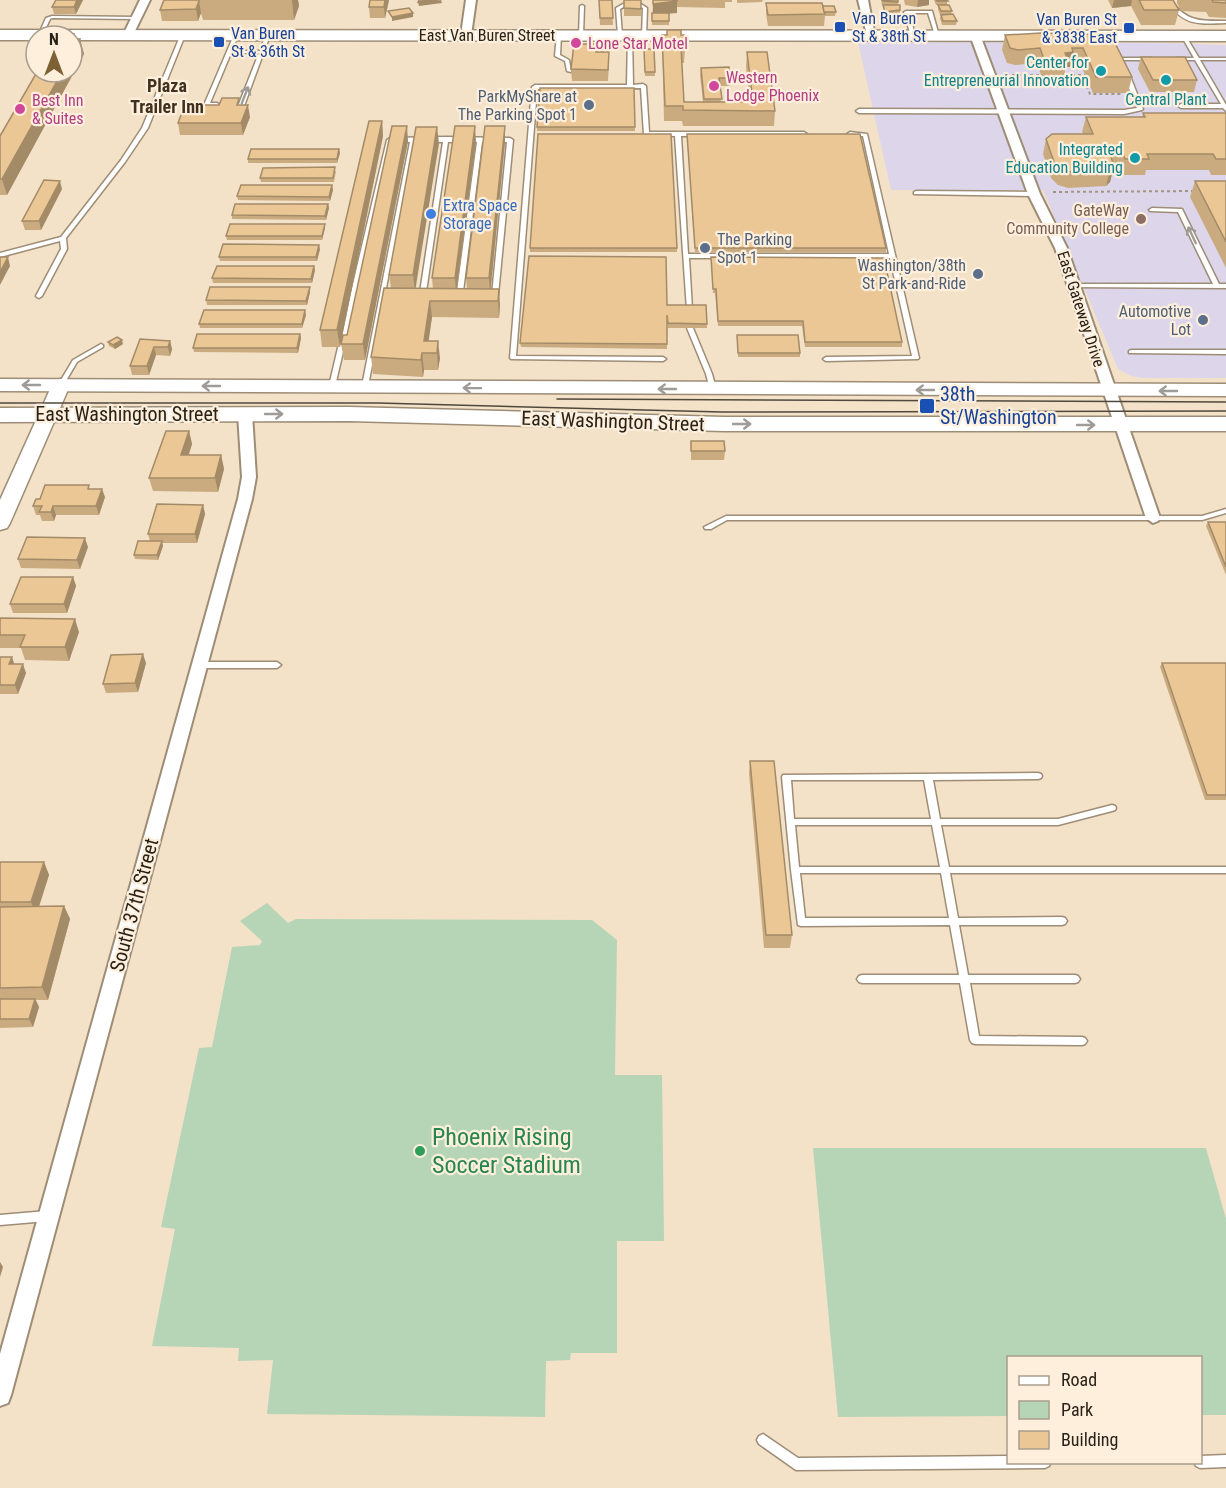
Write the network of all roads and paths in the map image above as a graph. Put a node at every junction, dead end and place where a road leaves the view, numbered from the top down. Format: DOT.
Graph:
graph roads {
  1 [pos="145,0"];
  2 [pos="471,0"];
  3 [pos="863,0"];
  4 [pos="1168,0"];
  5 [pos="582,6"];
  6 [pos="136,18"];
  7 [pos="1226,22"];
  8 [pos="45,24"];
  9 [pos="1203,29"];
  10 [pos="0,35"];
  11 [pos="24,35"];
  12 [pos="84,35"];
  13 [pos="128,35"];
  14 [pos="183,35"];
  15 [pos="236,35"];
  16 [pos="268,35"];
  17 [pos="466,35"];
  18 [pos="559,35"];
  19 [pos="581,35"];
  20 [pos="631,35"];
  21 [pos="872,35"];
  22 [pos="913,35"];
  23 [pos="937,35"];
  24 [pos="975,35"];
  25 [pos="1183,35"];
  26 [pos="1226,36"];
  27 [pos="229,52"];
  28 [pos="261,52"];
  29 [pos="1153,59"];
  30 [pos="1164,59"];
  31 [pos="1197,59"];
  32 [pos="1226,59"];
  33 [pos="569,71"];
  34 [pos="1002,75"];
  35 [pos="630,87"];
  36 [pos="1135,94"];
  37 [pos="1181,106"];
  38 [pos="1225,108"];
  39 [pos="859,111"];
  40 [pos="1005,111"];
  41 [pos="678,134"];
  42 [pos="813,134"];
  43 [pos="846,134"];
  44 [pos="413,139"];
  45 [pos="446,139"];
  46 [pos="480,139"];
  47 [pos="1203,191"];
  48 [pos="1053,192"];
  49 [pos="916,193"];
  50 [pos="1034,194"];
  51 [pos="1152,210"];
  52 [pos="63,238"];
  53 [pos="0,255"];
  54 [pos="686,256"];
  55 [pos="893,256"];
  56 [pos="1075,286"];
  57 [pos="1216,286"];
  58 [pos="1226,286"];
  59 [pos="39,297"];
  60 [pos="381,300"];
  61 [pos="401,300"];
  62 [pos="412,300"];
  63 [pos="422,300"];
  64 [pos="431,300"];
  65 [pos="450,300"];
  66 [pos="459,300"];
  67 [pos="468,300"];
  68 [pos="486,300"];
  69 [pos="689,309"];
  70 [pos="690,328"];
  71 [pos="101,346"];
  72 [pos="1131,351"];
  73 [pos="1226,352"];
  74 [pos="663,359"];
  75 [pos="826,359"];
  76 [pos="0,385"];
  77 [pos="61,385"];
  78 [pos="332,386"];
  79 [pos="365,386"];
  80 [pos="713,389"];
  81 [pos="1109,390"];
  82 [pos="1226,390"];
  83 [pos="245,414"];
  84 [pos="0,415"];
  85 [pos="48,415"];
  86 [pos="1121,424"];
  87 [pos="1226,424"];
  88 [pos="1226,511"];
  89 [pos="1153,518"];
  90 [pos="0,523"];
  91 [pos="708,527"];
  92 [pos="200,665"];
  93 [pos="277,665"];
  94 [pos="928,776"];
  95 [pos="1038,776"];
  96 [pos="1112,808"];
  97 [pos="790,822"];
  98 [pos="936,822"];
  99 [pos="795,870"];
  100 [pos="945,870"];
  101 [pos="1226,870"];
  102 [pos="954,921"];
  103 [pos="1062,921"];
  104 [pos="862,979"];
  105 [pos="964,979"];
  106 [pos="1075,979"];
  107 [pos="1082,1041"];
  108 [pos="49,1215"];
  109 [pos="0,1220"];
  110 [pos="0,1395"];
  111 [pos="763,1440"];
  112 [pos="1226,1461"];
  113 [pos="1007,1462"];
  114 [pos="1202,1462"];
  1 -- 6 [label="street"];
  2 -- 17 [label="street"];
  3 -- 21 [label="street"];
  4 -- 9 [label="lane"];
  5 -- 19 [label="lane"];
  6 -- 8 [label="lane"];
  6 -- 13 [label="street"];
  7 -- 9 [label="lane"];
  9 -- 25 [label="main road, East Van Buren Street"];
  9 -- 26 [label="main road, East Van Buren Street"];
  10 -- 11 [label="main road, East Van Buren Street"];
  12 -- 13 [label="main road, East Van Buren Street"];
  13 -- 14 [label="main road, East Van Buren Street"];
  14 -- 15 [label="main road, East Van Buren Street"];
  14 -- 52 [label="lane"];
  15 -- 16 [label="main road, East Van Buren Street"];
  15 -- 27 [label="lane"];
  16 -- 17 [label="main road, East Van Buren Street"];
  16 -- 28 [label="lane"];
  17 -- 18 [label="main road, East Van Buren Street"];
  18 -- 19 [label="main road, East Van Buren Street"];
  18 -- 33 [label="lane"];
  19 -- 20 [label="main road, East Van Buren Street"];
  20 -- 20 [label="lane"];
  20 -- 21 [label="main road, East Van Buren Street"];
  20 -- 35 [label="lane"];
  21 -- 22 [label="main road, East Van Buren Street"];
  22 -- 23 [label="main road, East Van Buren Street"];
  22 -- 23 [label="lane"];
  23 -- 24 [label="main road, East Van Buren Street"];
  24 -- 25 [label="main road, East Van Buren Street"];
  24 -- 40 [label="street, East Gateway Drive"];
  25 -- 31 [label="lane"];
  27 -- 28 [label="lane"];
  27 -- 28 [label="lane, one-way"];
  29 -- 36 [label="lane"];
  30 -- 31 [label="lane"];
  31 -- 32 [label="lane"];
  31 -- 38 [label="lane"];
  34 -- 36 [label="path"];
  35 -- 41 [label="lane"];
  35 -- 74 [label="lane"];
  36 -- 40 [label="lane"];
  37 -- 38 [label="lane"];
  39 -- 40 [label="lane"];
  40 -- 50 [label="street, East Gateway Drive"];
  41 -- 42 [label="lane"];
  41 -- 54 [label="lane"];
  43 -- 55 [label="lane"];
  44 -- 45 [label="lane"];
  44 -- 60 [label="lane"];
  44 -- 78 [label="lane"];
  45 -- 46 [label="lane"];
  45 -- 63 [label="lane"];
  46 -- 66 [label="lane"];
  46 -- 68 [label="lane"];
  47 -- 48 [label="path"];
  49 -- 50 [label="lane"];
  50 -- 56 [label="street, East Gateway Drive"];
  57 -- 51 [label="lane, one-way"];
  52 -- 53 [label="lane"];
  52 -- 59 [label="lane"];
  54 -- 55 [label="lane"];
  54 -- 69 [label="lane"];
  55 -- 75 [label="lane"];
  56 -- 57 [label="lane"];
  56 -- 81 [label="street, East Gateway Drive"];
  57 -- 58 [label="lane"];
  60 -- 61 [label="lane"];
  60 -- 79 [label="lane"];
  62 -- 63 [label="lane"];
  63 -- 64 [label="lane"];
  65 -- 66 [label="lane"];
  66 -- 67 [label="lane"];
  70 -- 80 [label="lane"];
  71 -- 77 [label="lane"];
  72 -- 73 [label="lane"];
  77 -- 76 [label="main road, East Washington Street, one-way"];
  78 -- 77 [label="main road, East Washington Street, one-way"];
  77 -- 85 [label="street"];
  78 -- 79 [label="main road, East Washington Street"];
  80 -- 79 [label="main road, East Washington Street, one-way"];
  81 -- 80 [label="main road, East Washington Street, one-way"];
  82 -- 81 [label="main road, East Washington Street, one-way"];
  81 -- 86 [label="street, East Gateway Drive"];
  83 -- 85 [label="main road, East Washington Street"];
  83 -- 86 [label="main road, East Washington Street, one-way"];
  83 -- 92 [label="street, South 37th Street"];
  84 -- 85 [label="main road, East Washington Street"];
  85 -- 90 [label="street"];
  86 -- 87 [label="main road, East Washington Street"];
  86 -- 89 [label="street, East Gateway Drive"];
  88 -- 89 [label="lane"];
  89 -- 91 [label="lane"];
  92 -- 93 [label="lane"];
  92 -- 108 [label="street, South 37th Street"];
  94 -- 95 [label="lane"];
  94 -- 97 [label="lane"];
  94 -- 98 [label="lane"];
  96 -- 98 [label="lane"];
  97 -- 98 [label="lane"];
  97 -- 99 [label="lane"];
  98 -- 100 [label="lane"];
  99 -- 100 [label="lane"];
  99 -- 102 [label="lane"];
  100 -- 101 [label="lane"];
  100 -- 102 [label="lane"];
  102 -- 103 [label="lane"];
  102 -- 105 [label="lane"];
  104 -- 105 [label="lane"];
  105 -- 106 [label="lane"];
  105 -- 107 [label="lane"];
  108 -- 109 [label="lane"];
  108 -- 110 [label="street, South 37th Street"];
  111 -- 113 [label="lane"];
  112 -- 114 [label="lane"];
}
